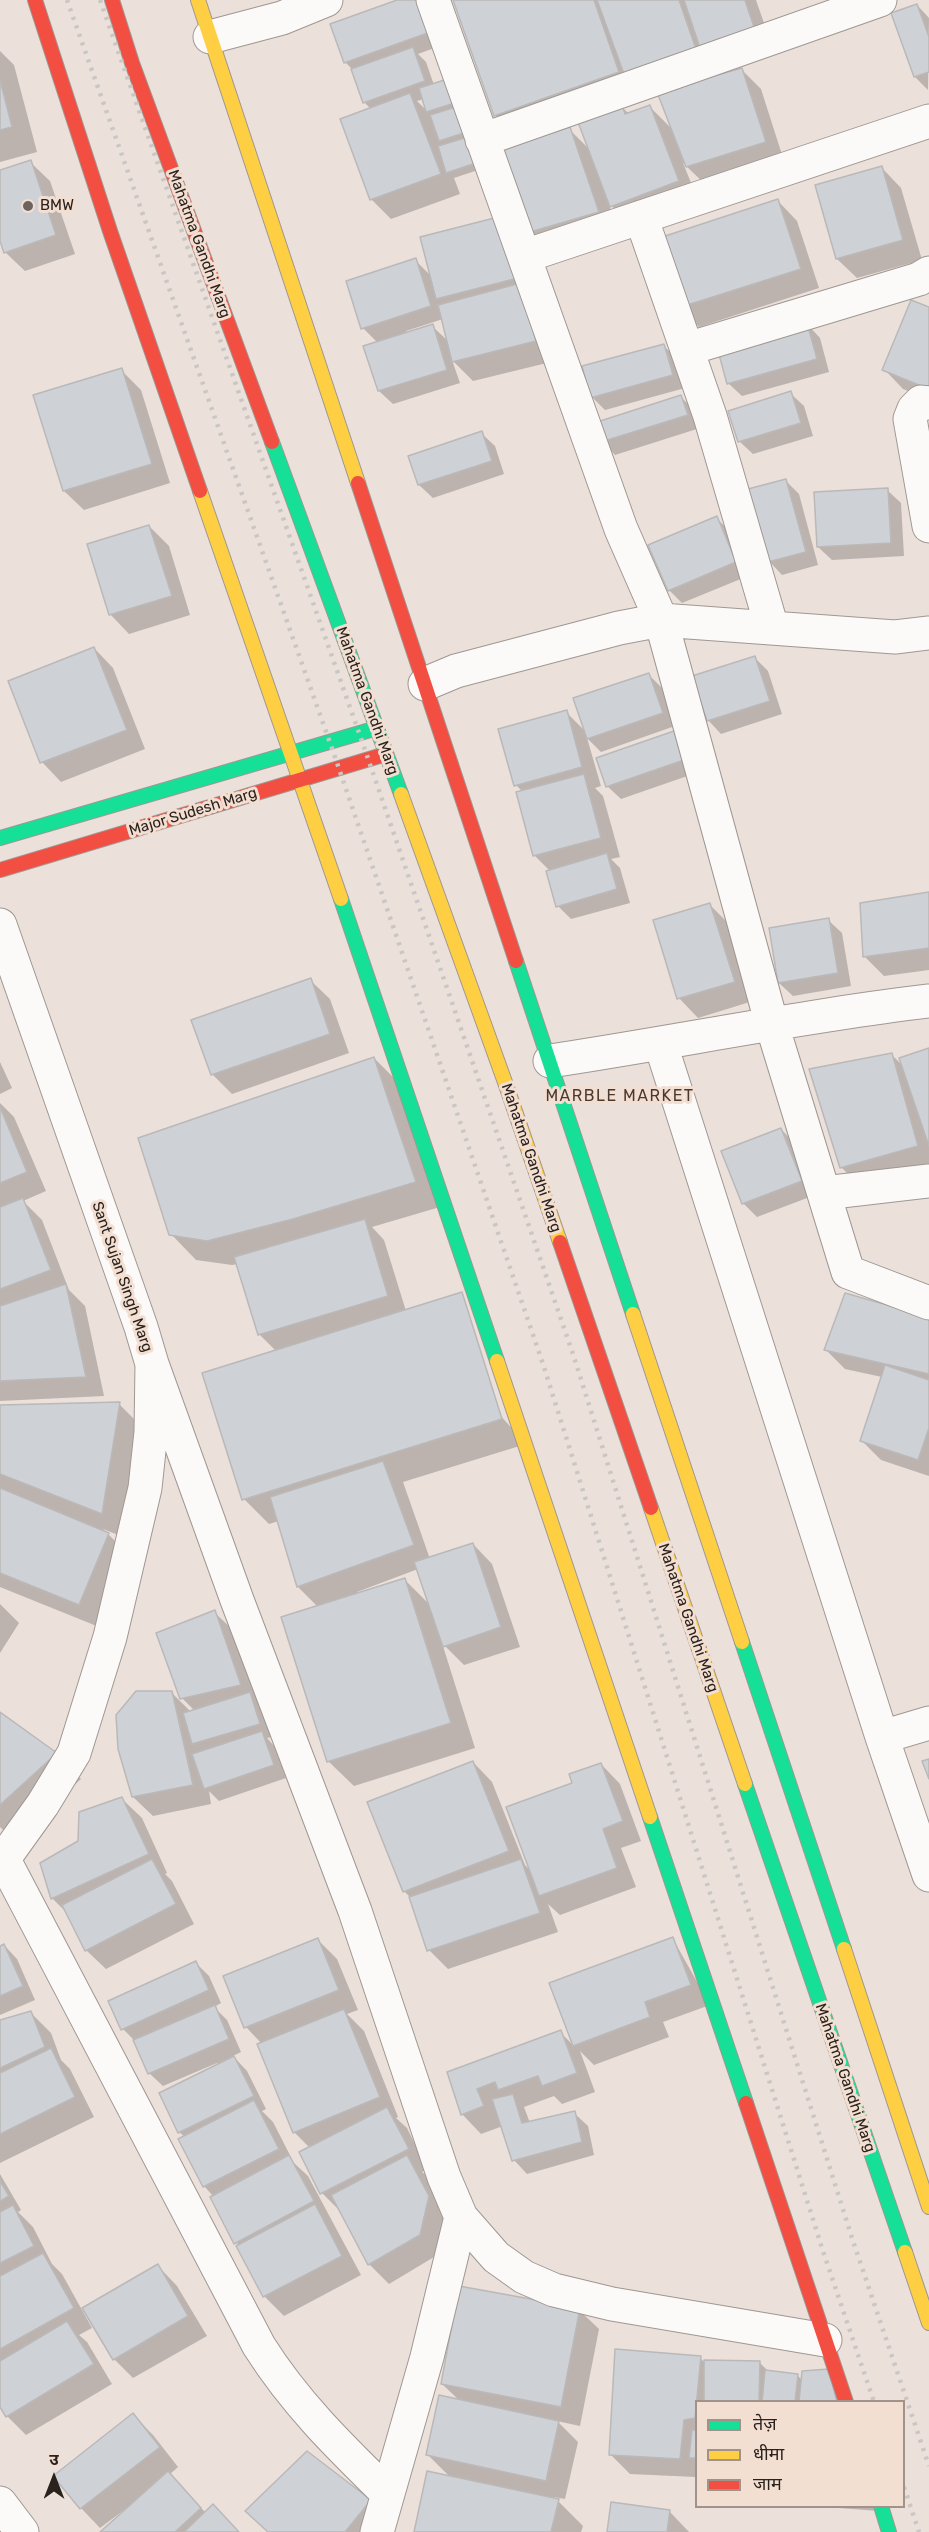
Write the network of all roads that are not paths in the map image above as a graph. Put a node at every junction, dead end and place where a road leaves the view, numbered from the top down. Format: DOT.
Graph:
graph roads {
  1 [pos="35,0"];
  2 [pos="112,0"];
  3 [pos="263,0"];
  4 [pos="326,0"];
  5 [pos="433,0"];
  6 [pos="880,0"];
  7 [pos="204,18"];
  8 [pos="929,121"];
  9 [pos="482,140"];
  10 [pos="641,217"];
  11 [pos="525,256"];
  12 [pos="929,273"];
  13 [pos="687,349"];
  14 [pos="929,403"];
  15 [pos="929,526"];
  16 [pos="661,620"];
  17 [pos="772,628"];
  18 [pos="929,633"];
  19 [pos="425,684"];
  20 [pos="377,728"];
  21 [pos="292,753"];
  22 [pos="386,754"];
  23 [pos="301,779"];
  24 [pos="0,838"];
  25 [pos="0,870"];
  26 [pos="0,925"];
  27 [pos="929,1001"];
  28 [pos="772,1025"];
  29 [pos="661,1045"];
  30 [pos="550,1061"];
  31 [pos="929,1181"];
  32 [pos="824,1193"];
  33 [pos="929,1303"];
  34 [pos="152,1364"];
  35 [pos="929,1723"];
  36 [pos="882,1737"];
  37 [pos="2,1862"];
  38 [pos="929,1875"];
  39 [pos="929,2207"];
  40 [pos="461,2217"];
  41 [pos="929,2323"];
  42 [pos="825,2340"];
  43 [pos="845,2400"];
  44 [pos="387,2493"];
  45 [pos="0,2503"];
  46 [pos="882,2508"];
  47 [pos="22,2532"];
  48 [pos="377,2532"];
  49 [pos="889,2532"];
  1 -- 21 [label="main road"];
  2 -- 20 [label="main road, Mahatma Gandhi Marg"];
  3 -- 7 [label="street"];
  4 -- 7 [label="street"];
  5 -- 9 [label="street"];
  6 -- 9 [label="street"];
  7 -- 19 [label="main road"];
  8 -- 10 [label="street"];
  9 -- 11 [label="street"];
  10 -- 11 [label="street"];
  10 -- 13 [label="street"];
  11 -- 16 [label="street"];
  12 -- 13 [label="street"];
  13 -- 17 [label="street"];
  14 -- 15 [label="street"];
  16 -- 17 [label="street"];
  16 -- 19 [label="street"];
  16 -- 28 [label="street"];
  17 -- 18 [label="street"];
  19 -- 30 [label="main road"];
  20 -- 21 [label="main road, Major Sudesh Marg"];
  20 -- 22 [label="main road, Mahatma Gandhi Marg"];
  21 -- 23 [label="main road"];
  21 -- 24 [label="main road, Major Sudesh Marg"];
  22 -- 23 [label="main road, Major Sudesh Marg"];
  22 -- 41 [label="main road, Mahatma Gandhi Marg"];
  23 -- 25 [label="main road, Major Sudesh Marg"];
  23 -- 42 [label="main road"];
  26 -- 34 [label="street, Sant Sujan Singh Marg"];
  27 -- 28 [label="street"];
  28 -- 29 [label="street"];
  28 -- 32 [label="street"];
  29 -- 30 [label="street"];
  29 -- 36 [label="street"];
  30 -- 39 [label="main road"];
  31 -- 32 [label="street"];
  32 -- 33 [label="street"];
  34 -- 37 [label="street, Sant Sujan Singh Marg"];
  34 -- 40 [label="street"];
  35 -- 36 [label="street"];
  36 -- 38 [label="street"];
  37 -- 44 [label="street"];
  40 -- 42 [label="street"];
  40 -- 44 [label="street"];
  42 -- 43 [label="main road"];
  44 -- 48 [label="street"];
  45 -- 47 [label="street"];
  46 -- 49 [label="main road"];
}
